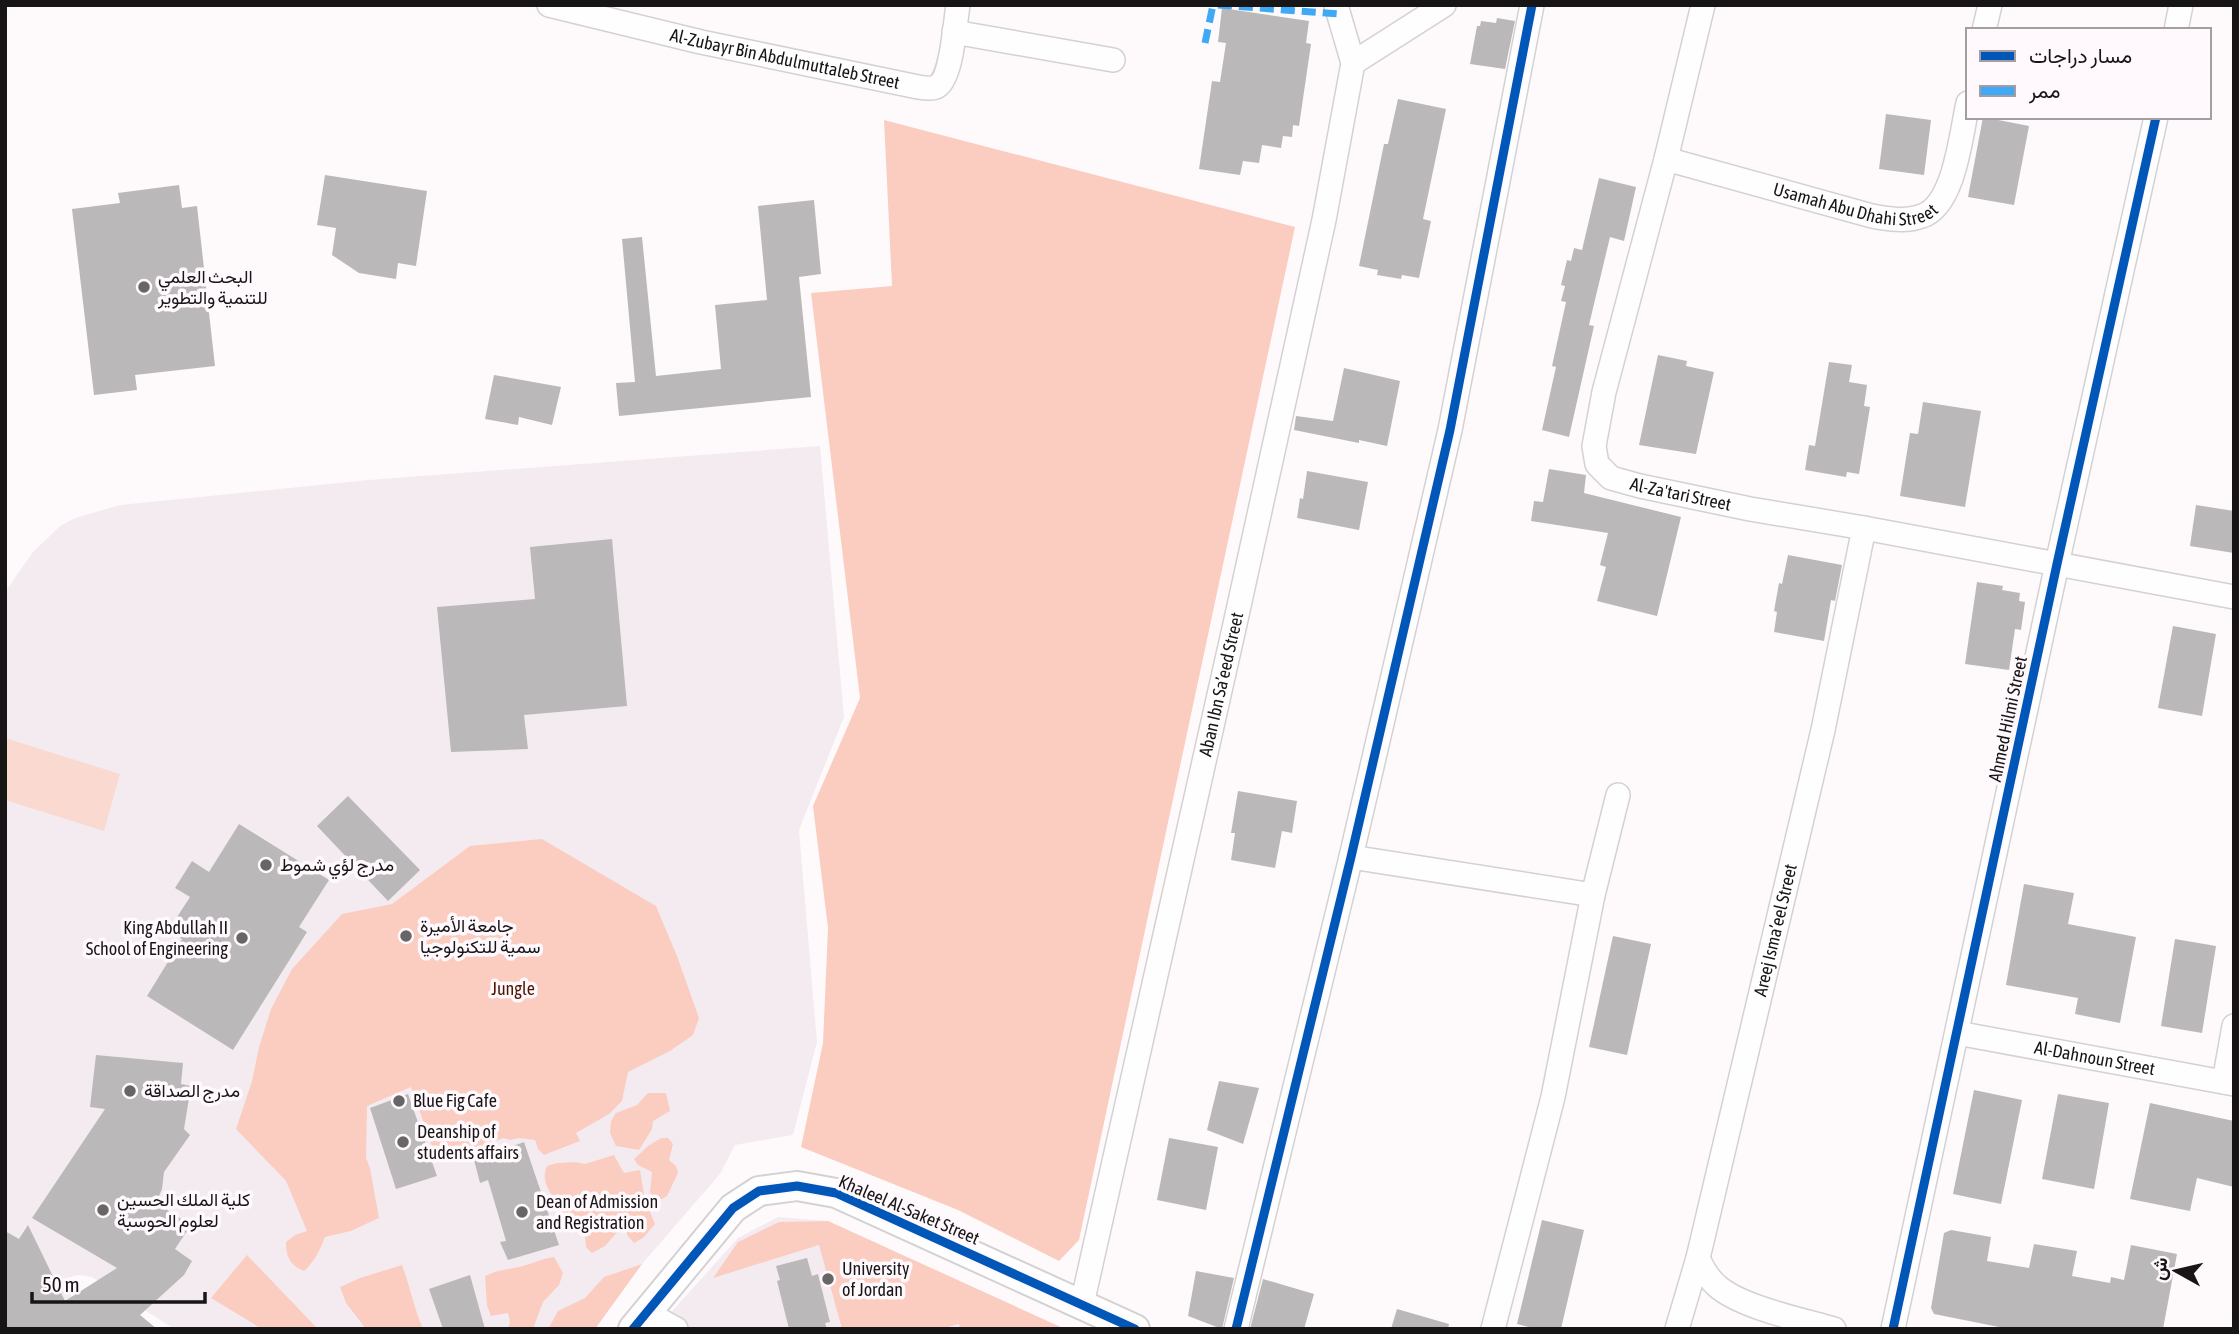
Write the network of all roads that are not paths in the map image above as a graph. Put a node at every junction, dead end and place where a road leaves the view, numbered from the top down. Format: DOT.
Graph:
graph roads {
  1 [pos="549,5"];
  2 [pos="958,5"];
  3 [pos="1336,5"];
  4 [pos="1444,5"];
  5 [pos="1532,5"];
  6 [pos="1703,5"];
  7 [pos="1990,5"];
  8 [pos="2181,5"];
  9 [pos="1984,28"];
  10 [pos="2176,28"];
  11 [pos="954,32"];
  12 [pos="1113,60"];
  13 [pos="1353,64"];
  14 [pos="1966,112"];
  15 [pos="2156,119"];
  16 [pos="1666,159"];
  17 [pos="1864,528"];
  18 [pos="2057,564"];
  19 [pos="2234,597"];
  20 [pos="1618,794"];
  21 [pos="1351,857"];
  22 [pos="1592,895"];
  23 [pos="2234,1026"];
  24 [pos="1957,1033"];
  25 [pos="2229,1083"];
  26 [pos="1698,1258"];
  27 [pos="1082,1304"];
  28 [pos="640,1321"];
  29 [pos="677,1329"];
  30 [pos="1135,1329"];
  31 [pos="1236,1329"];
  32 [pos="1493,1329"];
  33 [pos="1677,1329"];
  34 [pos="1834,1329"];
  35 [pos="1894,1329"];
  1 -- 11 [label="street, Al-Zubayr Bin Abdulmuttaleb Street"];
  2 -- 11 [label="street, Al-Zubayr Bin Abdulmuttaleb Street"];
  3 -- 13 [label="street"];
  4 -- 13 [label="street"];
  5 -- 21 [label="street"];
  6 -- 16 [label="street, Al-Za'tari Street"];
  7 -- 9 [label="street"];
  8 -- 10 [label="street"];
  11 -- 12 [label="street"];
  13 -- 27 [label="street, Aban Ibn Sa’eed Street"];
  14 -- 16 [label="street, Usamah Abu Dhahi Street"];
  15 -- 18 [label="street, Ahmed Hilmi Street"];
  16 -- 17 [label="street, Al-Za'tari Street"];
  17 -- 18 [label="street, Al-Za'tari Street"];
  17 -- 26 [label="street, Areej Isma’eel Street"];
  18 -- 19 [label="street, Al-Za'tari Street"];
  18 -- 24 [label="street, Ahmed Hilmi Street"];
  20 -- 22 [label="street"];
  21 -- 22 [label="street"];
  21 -- 31 [label="street"];
  22 -- 32 [label="street"];
  23 -- 25 [label="street"];
  24 -- 25 [label="street, Al-Dahnoun Street"];
  24 -- 35 [label="street, Ahmed Hilmi Street"];
  26 -- 33 [label="street, Areej Isma’eel Street"];
  26 -- 34 [label="street"];
  27 -- 28 [label="street, Khaleel Al-Saket Street"];
  27 -- 30 [label="street, Khaleel Al-Saket Street"];
  28 -- 29 [label="street"];
}
